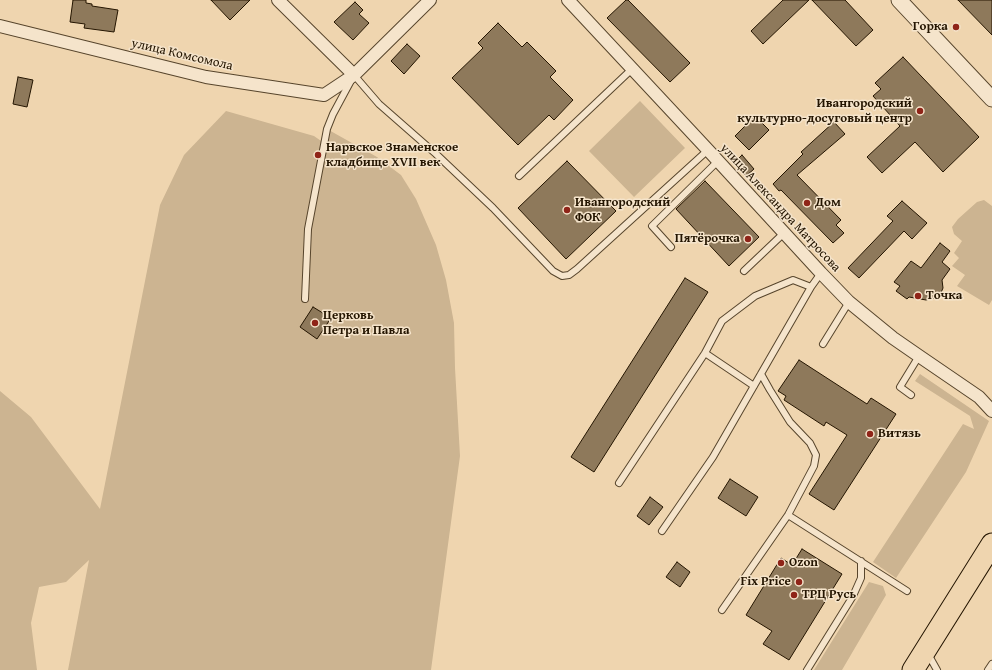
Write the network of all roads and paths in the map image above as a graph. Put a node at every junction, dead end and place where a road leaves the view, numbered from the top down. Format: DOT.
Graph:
graph roads {
  1 [pos="278,0"];
  2 [pos="430,0"];
  3 [pos="568,0"];
  4 [pos="899,0"];
  5 [pos="0,26"];
  6 [pos="632,69"];
  7 [pos="354,75"];
  8 [pos="992,99"];
  9 [pos="708,150"];
  10 [pos="718,161"];
  11 [pos="519,176"];
  12 [pos="784,233"];
  13 [pos="670,247"];
  14 [pos="744,271"];
  15 [pos="821,273"];
  16 [pos="811,287"];
  17 [pos="305,299"];
  18 [pos="849,302"];
  19 [pos="823,344"];
  20 [pos="706,353"];
  21 [pos="919,356"];
  22 [pos="761,374"];
  23 [pos="754,386"];
  24 [pos="911,395"];
  25 [pos="979,397"];
  26 [pos="992,405"];
  27 [pos="992,411"];
  28 [pos="619,483"];
  29 [pos="788,515"];
  30 [pos="662,531"];
  31 [pos="992,544"];
  32 [pos="861,561"];
  33 [pos="907,591"];
  34 [pos="722,610"];
  35 [pos="926,649"];
  36 [pos="992,664"];
  37 [pos="808,670"];
  38 [pos="913,670"];
  39 [pos="937,670"];
  40 [pos="988,670"];
  1 -- 7 [label="street"];
  2 -- 7 [label="street, улица Комсомола"];
  3 -- 6 [label="street, улица Александра Матросова"];
  4 -- 8 [label="street"];
  5 -- 7 [label="street, улица Комсомола"];
  6 -- 9 [label="street, улица Александра Матросова"];
  6 -- 11 [label="lane"];
  7 -- 9 [label="lane"];
  7 -- 17 [label="lane"];
  9 -- 10 [label="street, улица Александра Матросова"];
  10 -- 12 [label="street, улица Александра Матросова"];
  10 -- 13 [label="lane"];
  12 -- 14 [label="lane"];
  12 -- 15 [label="street, улица Александра Матросова"];
  15 -- 16 [label="lane"];
  15 -- 18 [label="street, улица Александра Матросова"];
  16 -- 20 [label="lane"];
  16 -- 22 [label="lane"];
  18 -- 19 [label="lane"];
  18 -- 21 [label="street, улица Александра Матросова"];
  20 -- 23 [label="lane"];
  20 -- 28 [label="lane"];
  21 -- 24 [label="lane"];
  21 -- 25 [label="street, улица Александра Матросова"];
  22 -- 23 [label="lane"];
  22 -- 29 [label="lane"];
  23 -- 30 [label="lane"];
  25 -- 26 [label="street"];
  25 -- 27 [label="street, улица Александра Матросова"];
  29 -- 32 [label="lane"];
  29 -- 34 [label="lane"];
  31 -- 35 [label="highway"];
  32 -- 33 [label="lane"];
  32 -- 37 [label="lane"];
  35 -- 38 [label="highway"];
  35 -- 39 [label="lane"];
  36 -- 40 [label="lane"];
}
